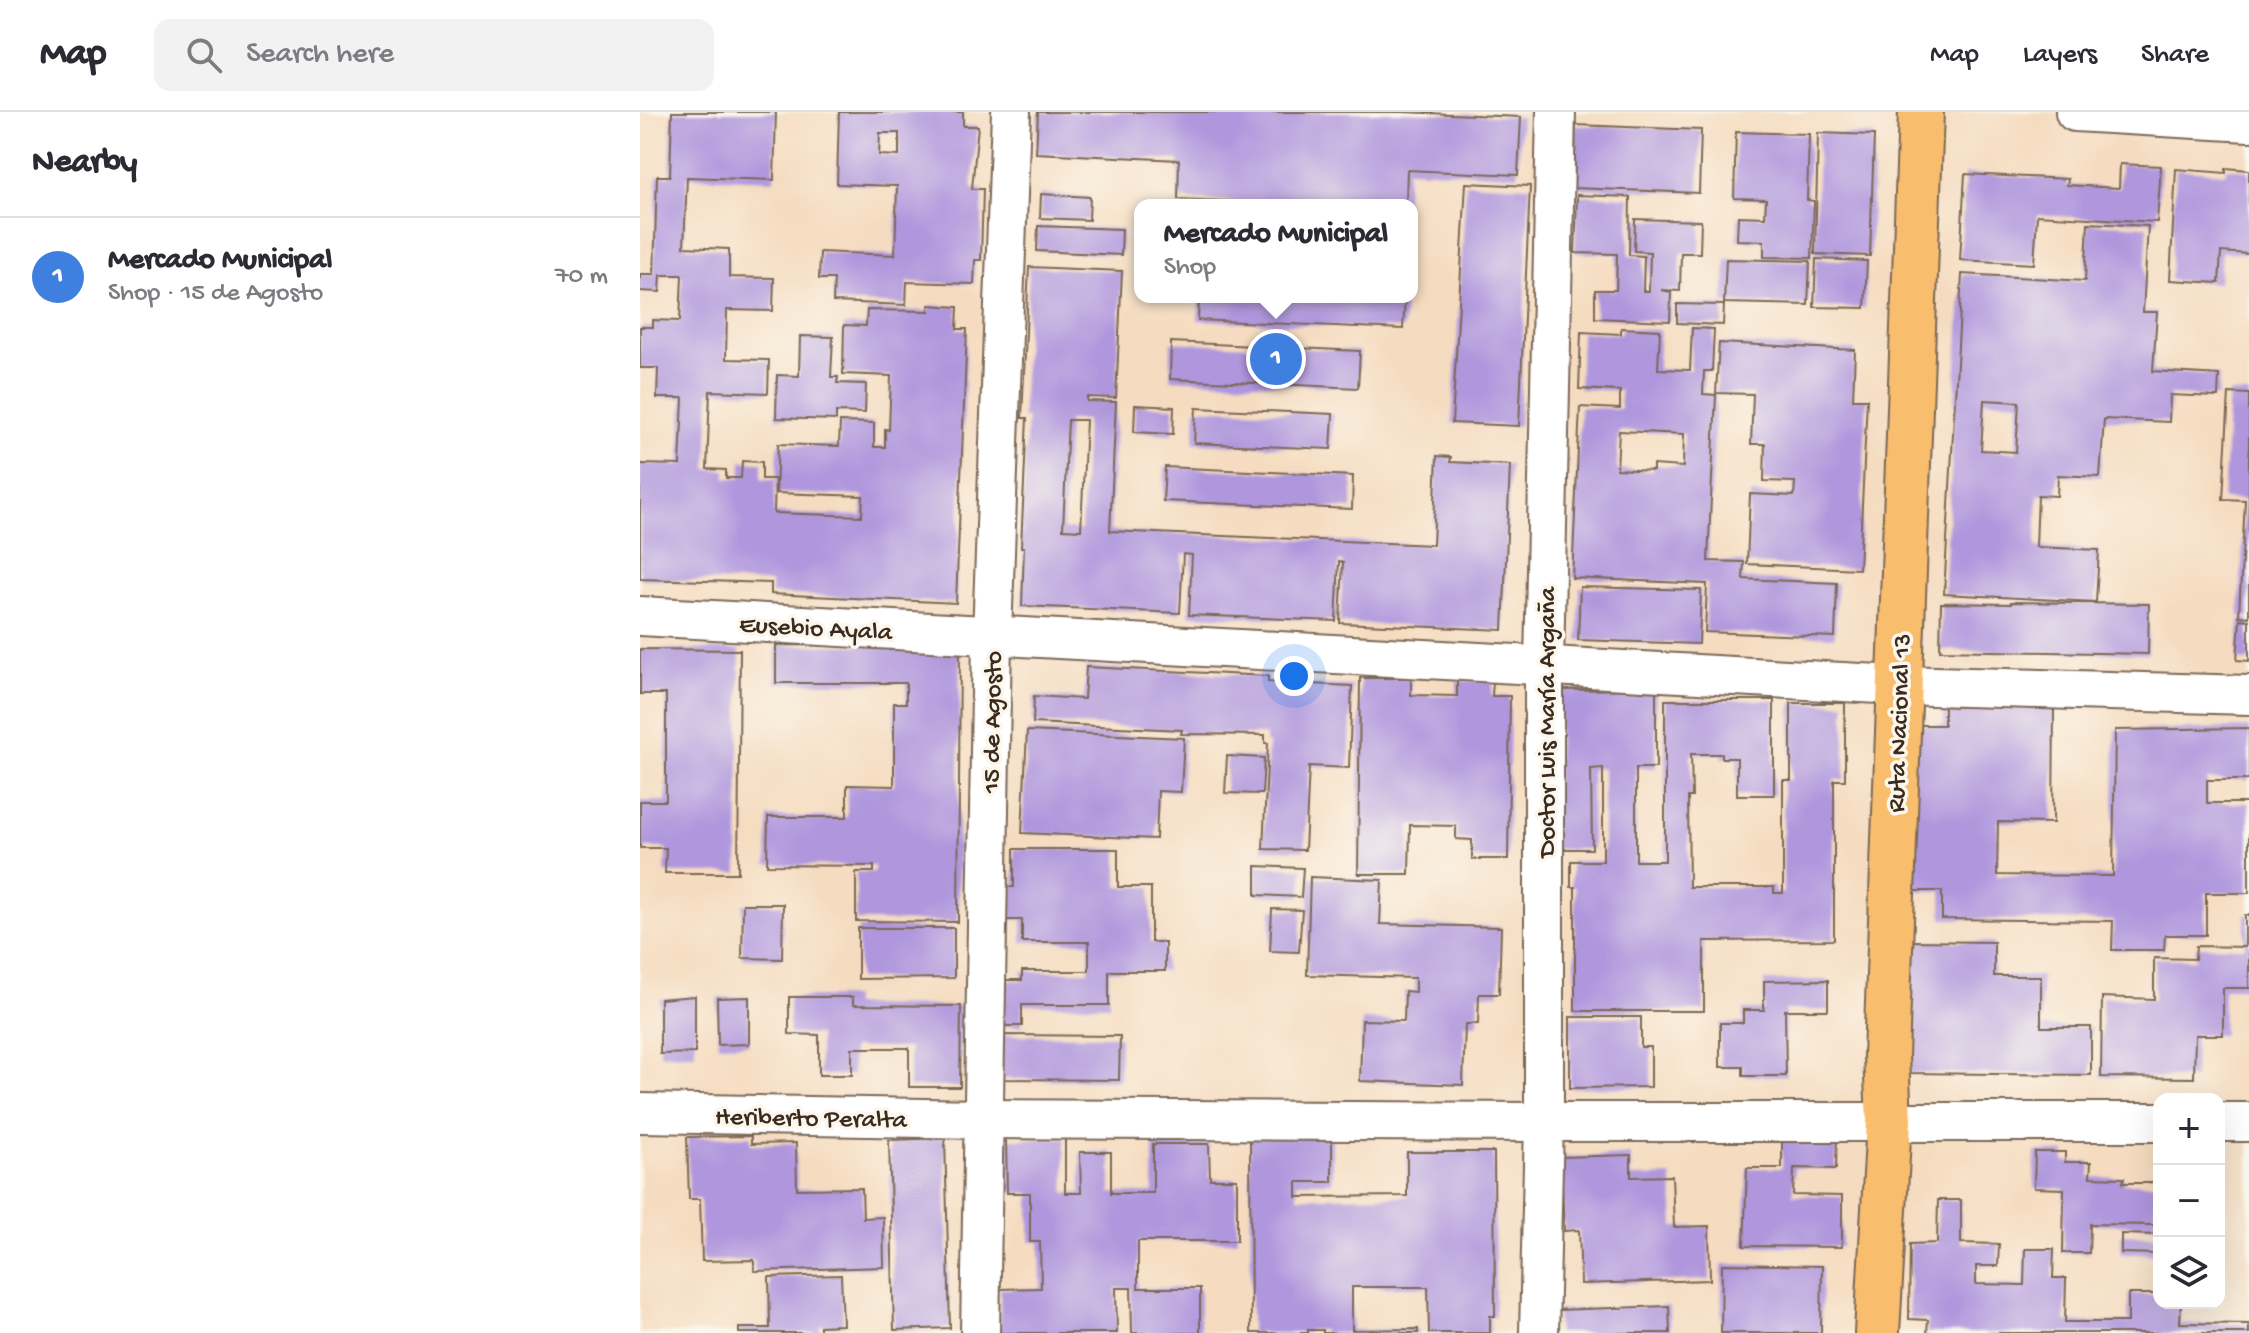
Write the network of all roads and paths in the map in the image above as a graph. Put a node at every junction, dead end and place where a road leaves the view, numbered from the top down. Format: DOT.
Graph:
graph roads {
  1 [pos="1011,112"];
  2 [pos="1556,112"];
  3 [pos="1921,112"];
  4 [pos="2075,112"];
  5 [pos="2249,122"];
  6 [pos="640,616"];
  7 [pos="992,636"];
  8 [pos="1544,664"];
  9 [pos="1898,685"];
  10 [pos="2249,695"];
  11 [pos="640,1113"];
  12 [pos="982,1119"];
  13 [pos="1889,1121"];
  14 [pos="1544,1122"];
  15 [pos="2153,1122"];
  16 [pos="2225,1122"];
  17 [pos="2249,1122"];
  18 [pos="980,1333"];
  19 [pos="1539,1333"];
  20 [pos="1877,1333"];
  1 -- 7 [label="street, 15 de Agosto"];
  2 -- 8 [label="street, Doctor Luis María Argaña"];
  3 -- 9 [label="highway, Ruta Nacional 13"];
  4 -- 5 [label="street"];
  6 -- 7 [label="street, Eusebio Ayala"];
  7 -- 8 [label="street, Eusebio Ayala"];
  7 -- 12 [label="street, 15 de Agosto"];
  8 -- 9 [label="street, Eusebio Ayala"];
  8 -- 14 [label="street, Doctor Luis María Argaña"];
  9 -- 10 [label="street, Eusebio Ayala"];
  9 -- 13 [label="highway, Ruta Nacional 13"];
  11 -- 12 [label="street, Heriberto Peralta"];
  12 -- 14 [label="street, Heriberto Peralta"];
  12 -- 18 [label="street, 15 de Agosto"];
  13 -- 14 [label="street, Heriberto Peralta"];
  13 -- 15 [label="street, Heriberto Peralta"];
  13 -- 20 [label="highway, Ruta Nacional 13"];
  14 -- 19 [label="street, Doctor Luis María Argaña"];
  16 -- 17 [label="street"];
}
